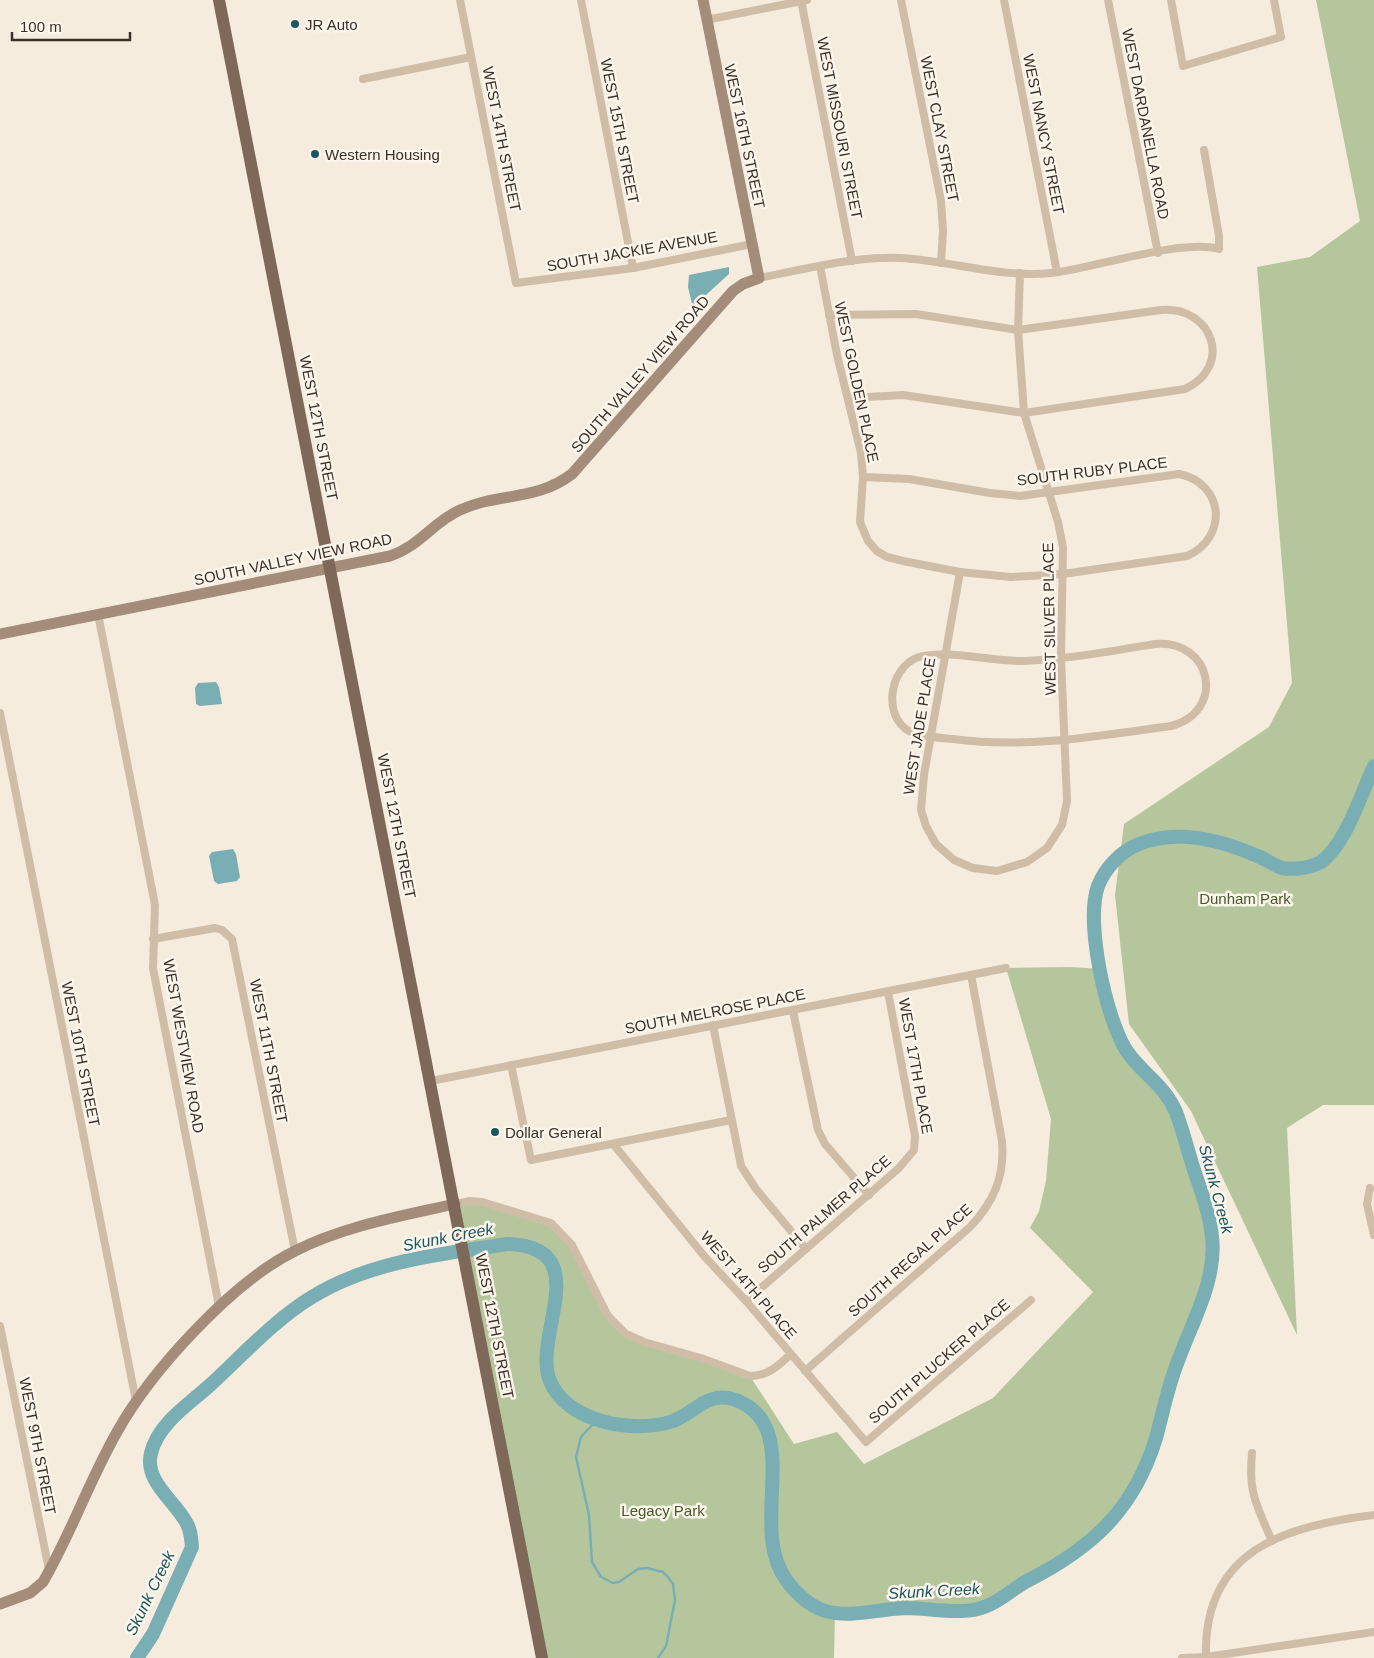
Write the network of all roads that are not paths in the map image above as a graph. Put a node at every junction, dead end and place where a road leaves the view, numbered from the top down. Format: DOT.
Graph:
graph roads {
  1 [pos="219,0"];
  2 [pos="460,0"];
  3 [pos="581,0"];
  4 [pos="703,0"];
  5 [pos="803,0"];
  6 [pos="901,0"];
  7 [pos="1004,0"];
  8 [pos="1108,0"];
  9 [pos="1170,0"];
  10 [pos="1274,0"];
  11 [pos="706,20"];
  12 [pos="471,56"];
  13 [pos="363,79"];
  14 [pos="1204,150"];
  15 [pos="752,244"];
  16 [pos="1158,253"];
  17 [pos="852,261"];
  18 [pos="941,263"];
  19 [pos="820,266"];
  20 [pos="633,268"];
  21 [pos="1057,272"];
  22 [pos="1020,273"];
  23 [pos="759,278"];
  24 [pos="516,284"];
  25 [pos="829,315"];
  26 [pos="1018,330"];
  27 [pos="849,398"];
  28 [pos="1024,413"];
  29 [pos="863,476"];
  30 [pos="1048,493"];
  31 [pos="329,567"];
  32 [pos="960,572"];
  33 [pos="1063,574"];
  34 [pos="98,614"];
  35 [pos="0,634"];
  36 [pos="944,654"];
  37 [pos="1061,658"];
  38 [pos="0,713"];
  39 [pos="931,736"];
  40 [pos="1065,741"];
  41 [pos="997,871"];
  42 [pos="153,939"];
  43 [pos="1006,968"];
  44 [pos="971,975"];
  45 [pos="888,992"];
  46 [pos="793,1010"];
  47 [pos="713,1025"];
  48 [pos="511,1065"];
  49 [pos="430,1082"];
  50 [pos="731,1120"];
  51 [pos="614,1145"];
  52 [pos="916,1145"];
  53 [pos="1370,1188"];
  54 [pos="869,1195"];
  55 [pos="455,1204"];
  56 [pos="1374,1236"];
  57 [pos="806,1249"];
  58 [pos="295,1251"];
  59 [pos="746,1300"];
  60 [pos="1031,1300"];
  61 [pos="220,1306"];
  62 [pos="0,1326"];
  63 [pos="790,1354"];
  64 [pos="805,1370"];
  65 [pos="136,1400"];
  66 [pos="866,1442"];
  67 [pos="1252,1453"];
  68 [pos="1374,1515"];
  69 [pos="1272,1542"];
  70 [pos="49,1570"];
  71 [pos="0,1604"];
  72 [pos="1374,1632"];
  73 [pos="1206,1657"];
  74 [pos="542,1658"];
  75 [pos="1182,1658"];
  1 -- 31 [label="main road, WEST 12TH STREET"];
  2 -- 12 [label="street, WEST 14TH STREET"];
  3 -- 20 [label="street, WEST 15TH STREET"];
  4 -- 11 [label="street, WEST 16TH STREET"];
  5 -- 11 [label="street"];
  5 -- 17 [label="street, WEST MISSOURI STREET"];
  6 -- 18 [label="street, WEST CLAY STREET"];
  7 -- 21 [label="street, WEST NANCY STREET"];
  8 -- 16 [label="street, WEST DARDANELLA ROAD"];
  9 -- 10 [label="street"];
  11 -- 15 [label="street, WEST 16TH STREET"];
  12 -- 13 [label="street"];
  12 -- 24 [label="street, WEST 14TH STREET"];
  14 -- 16 [label="street"];
  15 -- 20 [label="street, SOUTH JACKIE AVENUE"];
  15 -- 23 [label="street, WEST 16TH STREET"];
  16 -- 21 [label="street"];
  17 -- 18 [label="street"];
  17 -- 19 [label="street"];
  18 -- 22 [label="street"];
  19 -- 23 [label="street"];
  19 -- 25 [label="street, WEST GOLDEN PLACE"];
  20 -- 24 [label="street, SOUTH JACKIE AVENUE"];
  21 -- 22 [label="street"];
  22 -- 26 [label="street, WEST SILVER PLACE"];
  23 -- 31 [label="street, SOUTH VALLEY VIEW ROAD"];
  25 -- 26 [label="street"];
  25 -- 27 [label="street, WEST GOLDEN PLACE"];
  26 -- 28 [label="street, WEST SILVER PLACE"];
  26 -- 28 [label="street"];
  27 -- 28 [label="street"];
  27 -- 29 [label="street, WEST GOLDEN PLACE"];
  28 -- 30 [label="street, WEST SILVER PLACE"];
  29 -- 30 [label="street, SOUTH RUBY PLACE"];
  29 -- 32 [label="street, WEST GOLDEN PLACE"];
  30 -- 33 [label="street, WEST SILVER PLACE"];
  30 -- 33 [label="street, SOUTH RUBY PLACE"];
  31 -- 34 [label="street, SOUTH VALLEY VIEW ROAD"];
  31 -- 49 [label="main road, WEST 12TH STREET"];
  32 -- 33 [label="street"];
  32 -- 36 [label="street, WEST JADE PLACE"];
  33 -- 37 [label="street, WEST SILVER PLACE"];
  34 -- 35 [label="street, SOUTH VALLEY VIEW ROAD"];
  34 -- 42 [label="street, WEST WESTVIEW ROAD"];
  36 -- 37 [label="street"];
  36 -- 39 [label="street, WEST JADE PLACE"];
  36 -- 39 [label="street"];
  37 -- 40 [label="street, WEST SILVER PLACE"];
  37 -- 40 [label="street"];
  38 -- 65 [label="street, WEST 10TH STREET"];
  39 -- 40 [label="street"];
  39 -- 41 [label="street, WEST JADE PLACE"];
  40 -- 41 [label="street, WEST SILVER PLACE"];
  42 -- 58 [label="street, WEST 11TH STREET"];
  42 -- 61 [label="street, WEST WESTVIEW ROAD"];
  43 -- 44 [label="street, SOUTH MELROSE PLACE"];
  44 -- 45 [label="street, SOUTH MELROSE PLACE"];
  44 -- 64 [label="street, SOUTH REGAL PLACE"];
  45 -- 46 [label="street, SOUTH MELROSE PLACE"];
  45 -- 52 [label="street, WEST 17TH PLACE"];
  46 -- 47 [label="street, SOUTH MELROSE PLACE"];
  46 -- 54 [label="street"];
  47 -- 48 [label="street, SOUTH MELROSE PLACE"];
  47 -- 50 [label="street"];
  48 -- 49 [label="street, SOUTH MELROSE PLACE"];
  48 -- 51 [label="street"];
  49 -- 55 [label="main road, WEST 12TH STREET"];
  50 -- 51 [label="street"];
  50 -- 57 [label="street"];
  51 -- 59 [label="street, WEST 14TH PLACE"];
  52 -- 54 [label="street, SOUTH PALMER PLACE"];
  53 -- 56 [label="street"];
  54 -- 57 [label="street, SOUTH PALMER PLACE"];
  55 -- 58 [label="street"];
  55 -- 63 [label="street"];
  55 -- 74 [label="main road, WEST 12TH STREET"];
  57 -- 59 [label="street, SOUTH PALMER PLACE"];
  58 -- 61 [label="street"];
  59 -- 63 [label="street, WEST 14TH PLACE"];
  60 -- 66 [label="street, SOUTH PLUCKER PLACE"];
  61 -- 65 [label="street"];
  62 -- 70 [label="street, WEST 9TH STREET"];
  63 -- 64 [label="street, WEST 14TH PLACE"];
  64 -- 66 [label="street, WEST 14TH PLACE"];
  65 -- 70 [label="street"];
  67 -- 69 [label="street"];
  68 -- 69 [label="street"];
  69 -- 73 [label="street"];
  70 -- 71 [label="street"];
  72 -- 73 [label="street"];
  73 -- 75 [label="street"];
}
